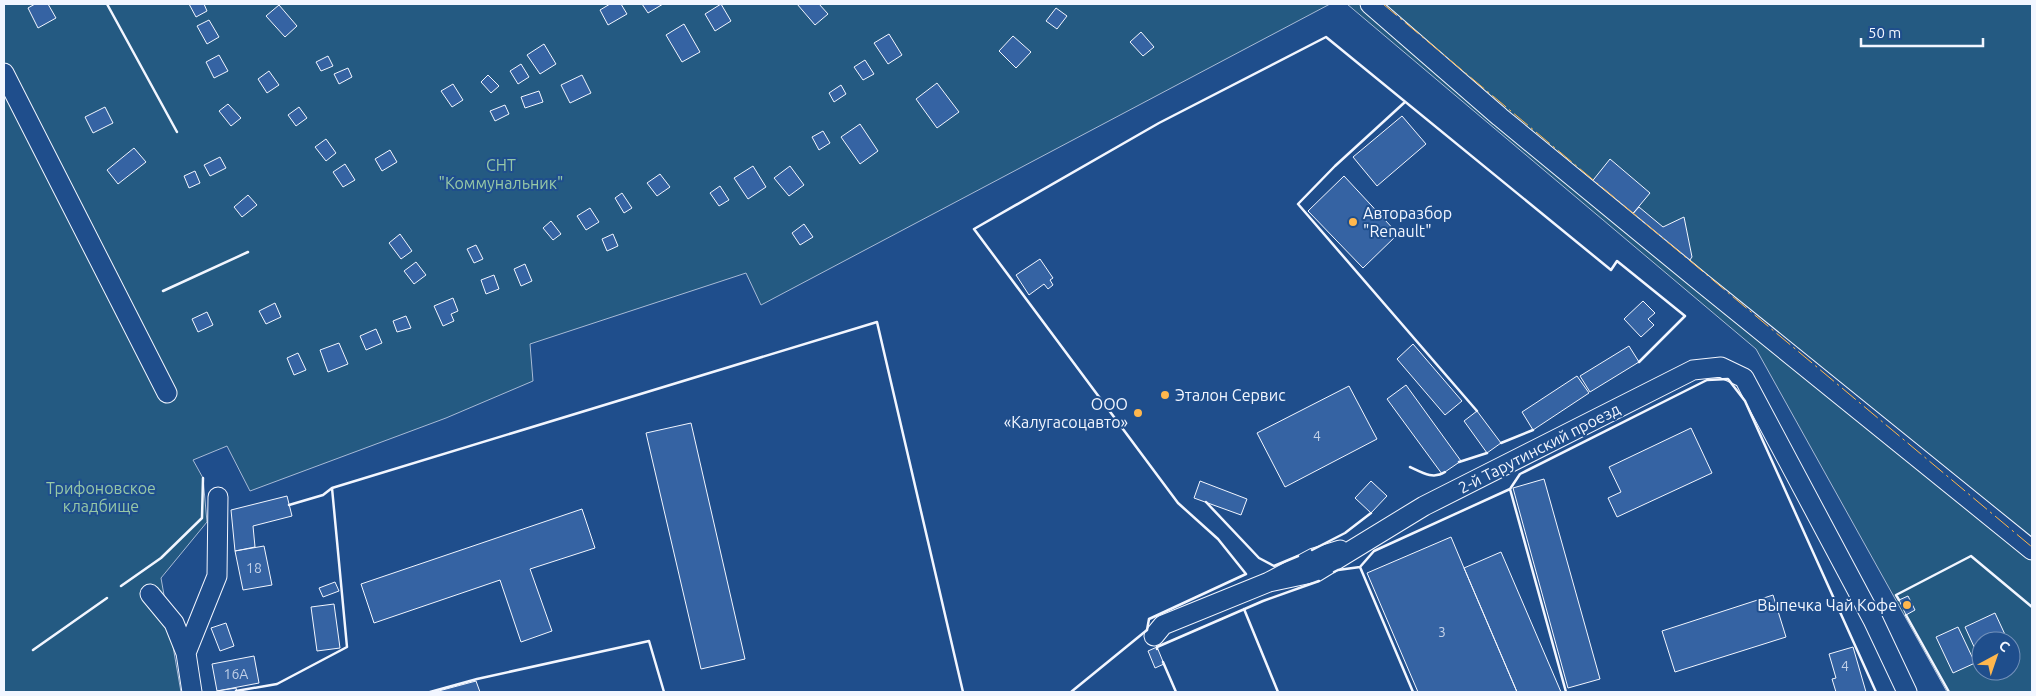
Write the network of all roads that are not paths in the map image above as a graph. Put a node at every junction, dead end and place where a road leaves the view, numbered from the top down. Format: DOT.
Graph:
graph roads {
  1 [pos="1370,4"];
  2 [pos="4,73"];
  3 [pos="167,393"];
  4 [pos="218,497"];
  5 [pos="2032,550"];
  6 [pos="150,594"];
  7 [pos="1154,636"];
  8 [pos="186,653"];
  9 [pos="192,692"];
  10 [pos="1907,692"];
  1 -- 5 [label="street"];
  2 -- 3 [label="street"];
  4 -- 8 [label="street"];
  6 -- 8 [label="street"];
  7 -- 10 [label="street, 2-й Тарутинский проезд"];
  8 -- 9 [label="street"];
}
